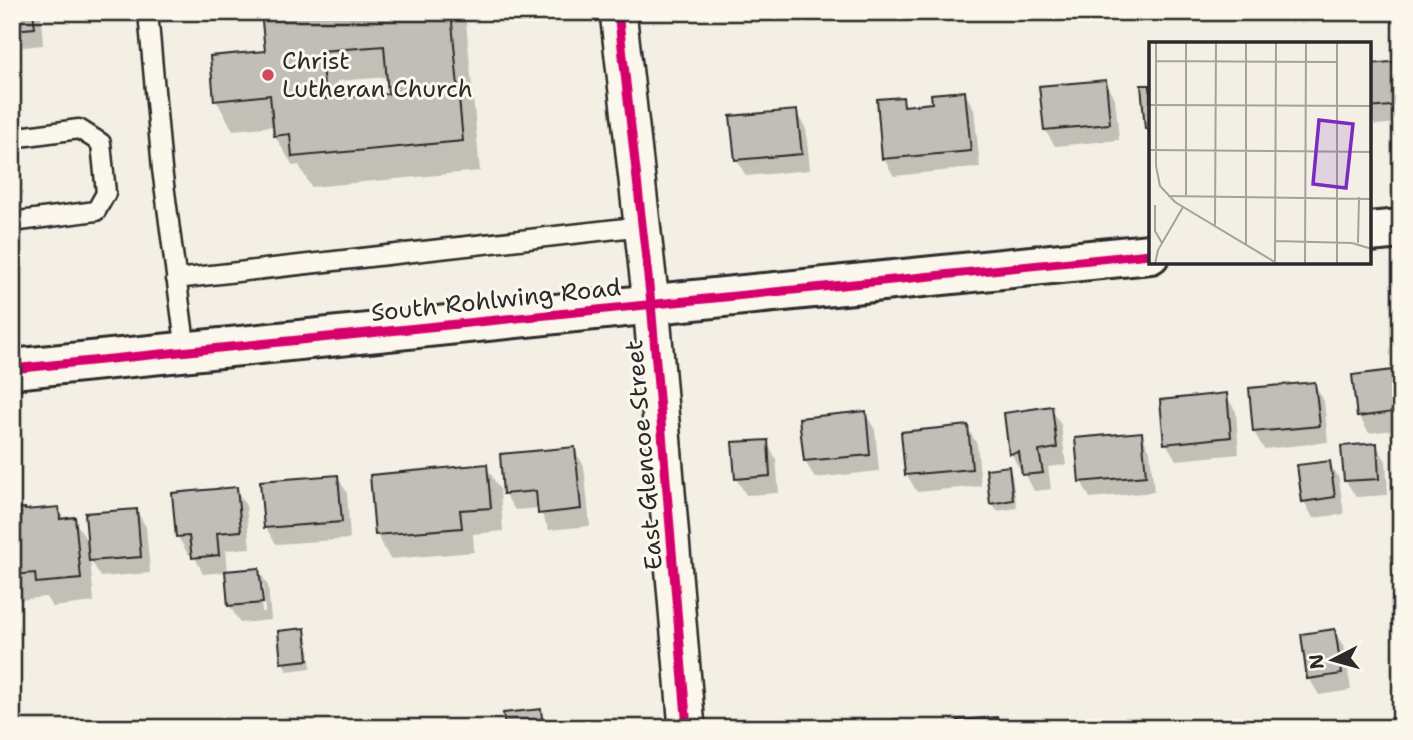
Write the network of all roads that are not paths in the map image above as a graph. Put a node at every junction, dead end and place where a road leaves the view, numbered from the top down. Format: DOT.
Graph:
graph roads {
  1 [pos="148,12"];
  2 [pos="618,12"];
  3 [pos="12,138"];
  4 [pos="12,222"];
  5 [pos="643,226"];
  6 [pos="1401,229"];
  7 [pos="1371,232"];
  8 [pos="1149,254"];
  9 [pos="176,279"];
  10 [pos="651,303"];
  11 [pos="186,351"];
  12 [pos="12,369"];
  13 [pos="687,728"];
  1 -- 9 [label="lane"];
  2 -- 5 [label="street, East Glencoe Street"];
  3 -- 4 [label="lane"];
  5 -- 9 [label="lane"];
  5 -- 10 [label="street, East Glencoe Street"];
  6 -- 7 [label="street"];
  8 -- 10 [label="street, South Rohlwing Road"];
  9 -- 11 [label="lane"];
  10 -- 11 [label="street, South Rohlwing Road"];
  10 -- 13 [label="street, East Glencoe Street"];
  11 -- 12 [label="street, South Rohlwing Road"];
}
